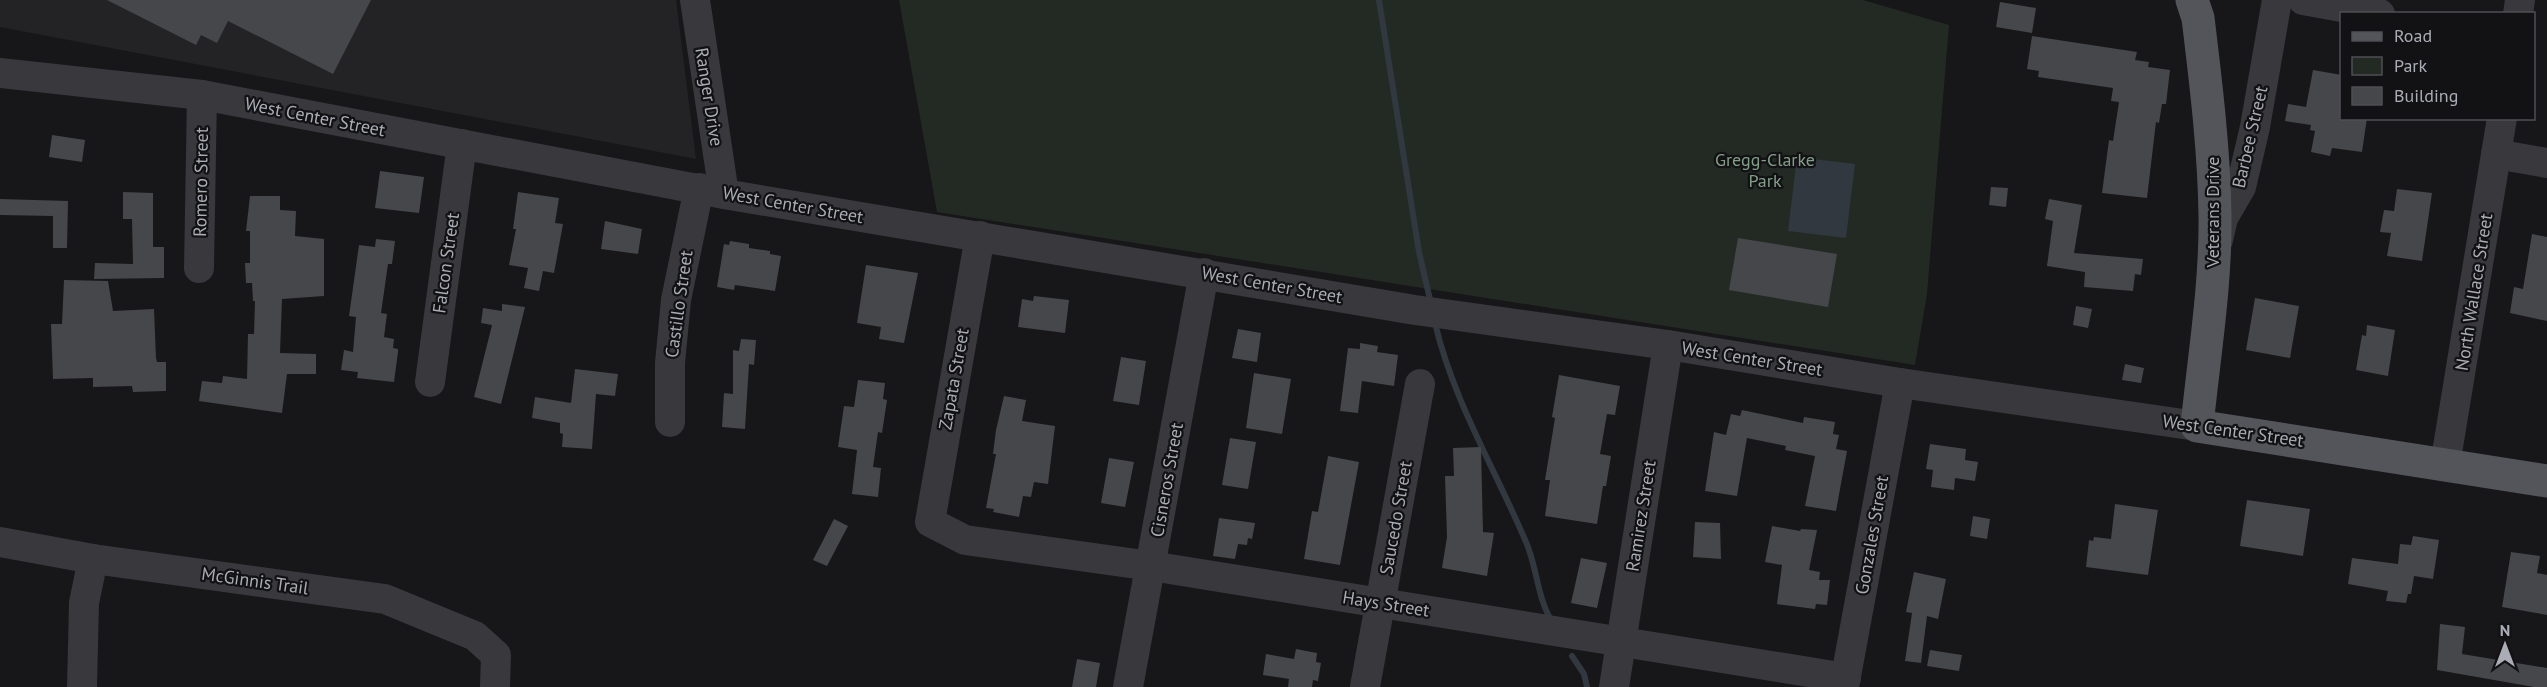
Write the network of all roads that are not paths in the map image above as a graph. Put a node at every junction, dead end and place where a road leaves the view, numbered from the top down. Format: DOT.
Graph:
graph roads {
  1 [pos="694,0"];
  2 [pos="2192,0"];
  3 [pos="2277,0"];
  4 [pos="2303,0"];
  5 [pos="2369,12"];
  6 [pos="0,73"];
  7 [pos="202,95"];
  8 [pos="2502,120"];
  9 [pos="462,144"];
  10 [pos="2496,154"];
  11 [pos="2547,162"];
  12 [pos="711,191"];
  13 [pos="980,236"];
  14 [pos="200,268"];
  15 [pos="2213,270"];
  16 [pos="1204,273"];
  17 [pos="1668,345"];
  18 [pos="429,382"];
  19 [pos="1900,383"];
  20 [pos="1420,384"];
  21 [pos="670,422"];
  22 [pos="2197,426"];
  23 [pos="2445,465"];
  24 [pos="2547,481"];
  25 [pos="930,522"];
  26 [pos="0,543"];
  27 [pos="93,558"];
  28 [pos="1151,566"];
  29 [pos="1381,603"];
  30 [pos="1621,642"];
  31 [pos="1845,683"];
  32 [pos="82,687"];
  33 [pos="495,687"];
  34 [pos="1128,687"];
  35 [pos="1365,687"];
  36 [pos="1614,687"];
  1 -- 12 [label="street, Ranger Drive"];
  2 -- 15 [label="main road, Veterans Drive"];
  3 -- 15 [label="street, Barbee Street"];
  4 -- 5 [label="street"];
  6 -- 7 [label="street, West Center Street"];
  7 -- 9 [label="street, West Center Street"];
  7 -- 14 [label="street, Romero Street"];
  8 -- 10 [label="street, North Wallace Street"];
  9 -- 12 [label="street, West Center Street"];
  9 -- 18 [label="street, Falcon Street"];
  10 -- 11 [label="street"];
  10 -- 23 [label="street, North Wallace Street"];
  12 -- 13 [label="street, West Center Street"];
  12 -- 21 [label="street, Castillo Street"];
  13 -- 16 [label="street, West Center Street"];
  13 -- 25 [label="street, Zapata Street"];
  15 -- 22 [label="main road, Veterans Drive"];
  16 -- 17 [label="street, West Center Street"];
  16 -- 28 [label="street, Cisneros Street"];
  17 -- 19 [label="street, West Center Street"];
  17 -- 30 [label="street, Ramirez Street"];
  19 -- 22 [label="street, West Center Street"];
  19 -- 31 [label="street, Gonzales Street"];
  20 -- 29 [label="street, Saucedo Street"];
  22 -- 23 [label="main road, West Center Street"];
  23 -- 24 [label="main road, West Center Street"];
  25 -- 28 [label="street, Hays Street"];
  26 -- 27 [label="street, McGinnis Trail"];
  27 -- 32 [label="street"];
  27 -- 33 [label="street, McGinnis Trail"];
  28 -- 29 [label="street, Hays Street"];
  28 -- 34 [label="street, Cisneros Street"];
  29 -- 30 [label="street, Hays Street"];
  29 -- 35 [label="street, Saucedo Street"];
  30 -- 31 [label="street, Hays Street"];
  30 -- 36 [label="street, Ramirez Street"];
}
